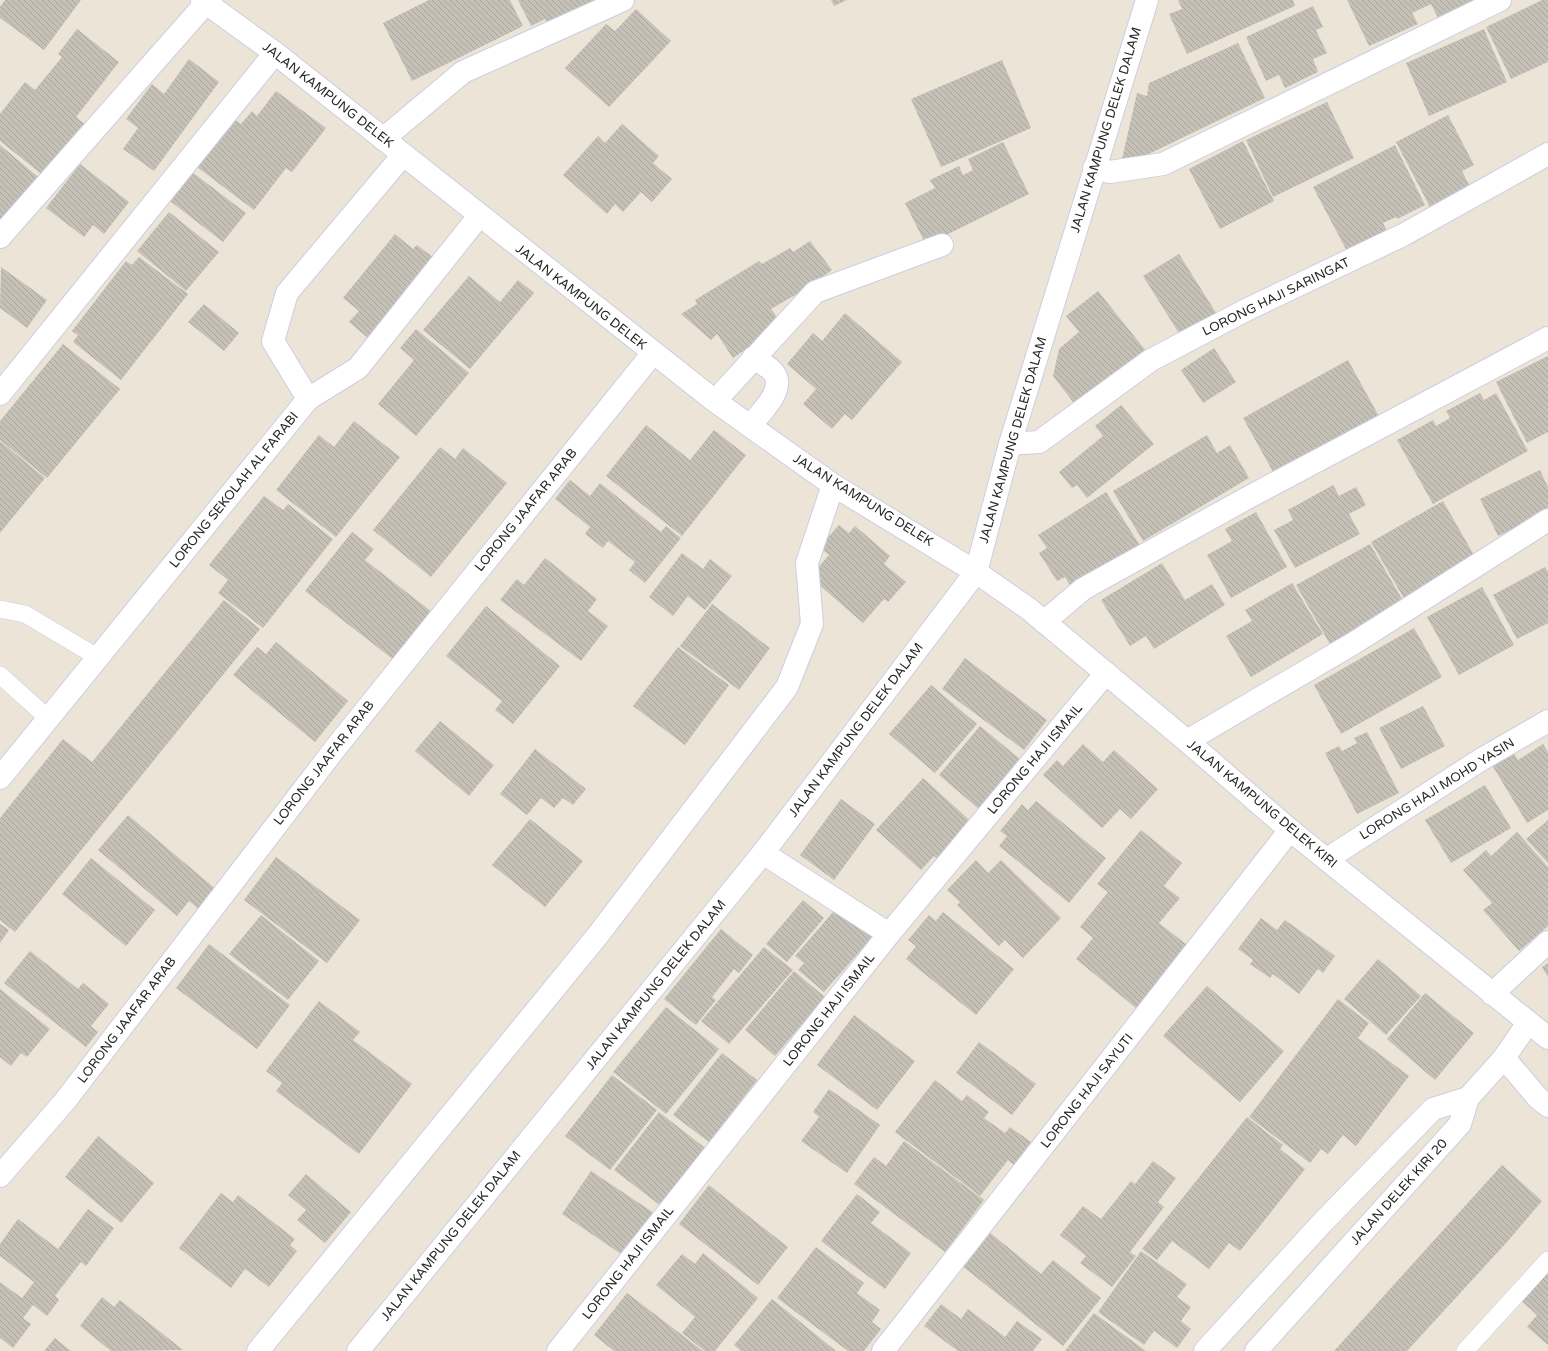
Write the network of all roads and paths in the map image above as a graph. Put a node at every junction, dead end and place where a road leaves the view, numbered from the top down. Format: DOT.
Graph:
graph roads {
  1 [pos="623,0"];
  2 [pos="1147,0"];
  3 [pos="1500,0"];
  4 [pos="206,1"];
  5 [pos="275,53"];
  6 [pos="383,139"];
  7 [pos="1548,154"];
  8 [pos="404,155"];
  9 [pos="1094,168"];
  10 [pos="479,216"];
  11 [pos="0,237"];
  12 [pos="942,245"];
  13 [pos="1548,338"];
  14 [pos="652,353"];
  15 [pos="753,358"];
  16 [pos="0,394"];
  17 [pos="308,399"];
  18 [pos="715,401"];
  19 [pos="750,426"];
  20 [pos="1010,444"];
  21 [pos="833,485"];
  22 [pos="1548,520"];
  23 [pos="976,572"];
  24 [pos="0,609"];
  25 [pos="1044,622"];
  26 [pos="98,658"];
  27 [pos="1106,673"];
  28 [pos="0,675"];
  29 [pos="49,719"];
  30 [pos="1548,722"];
  31 [pos="1187,741"];
  32 [pos="0,778"];
  33 [pos="1290,830"];
  34 [pos="763,853"];
  35 [pos="1327,859"];
  36 [pos="889,934"];
  37 [pos="1548,942"];
  38 [pos="1492,994"];
  39 [pos="1528,1023"];
  40 [pos="1548,1038"];
  41 [pos="1504,1058"];
  42 [pos="1468,1098"];
  43 [pos="1548,1106"];
  44 [pos="0,1176"];
  45 [pos="1548,1260"];
  46 [pos="258,1351"];
  47 [pos="358,1351"];
  48 [pos="558,1351"];
  49 [pos="883,1351"];
  50 [pos="1205,1351"];
  51 [pos="1256,1351"];
  52 [pos="1465,1351"];
  1 -- 6 [label="street"];
  2 -- 9 [label="street, JALAN KAMPUNG DELEK DALAM"];
  3 -- 9 [label="street"];
  4 -- 5 [label="street, JALAN KAMPUNG DELEK"];
  4 -- 11 [label="street"];
  5 -- 6 [label="street, JALAN KAMPUNG DELEK"];
  5 -- 16 [label="street"];
  6 -- 8 [label="street, JALAN KAMPUNG DELEK"];
  7 -- 20 [label="street, LORONG HAJI SARINGAT"];
  8 -- 10 [label="street, JALAN KAMPUNG DELEK"];
  8 -- 17 [label="street"];
  9 -- 20 [label="street, JALAN KAMPUNG DELEK DALAM"];
  10 -- 14 [label="street, JALAN KAMPUNG DELEK"];
  10 -- 17 [label="street, LORONG SEKOLAH AL FARABI"];
  12 -- 15 [label="street"];
  13 -- 25 [label="street"];
  14 -- 18 [label="street, JALAN KAMPUNG DELEK"];
  14 -- 44 [label="street, LORONG JAAFAR ARAB"];
  15 -- 18 [label="street"];
  15 -- 19 [label="street"];
  17 -- 26 [label="street, LORONG SEKOLAH AL FARABI"];
  18 -- 19 [label="street, JALAN KAMPUNG DELEK"];
  19 -- 21 [label="street, JALAN KAMPUNG DELEK"];
  20 -- 23 [label="street, JALAN KAMPUNG DELEK DALAM"];
  21 -- 23 [label="street, JALAN KAMPUNG DELEK"];
  21 -- 46 [label="street"];
  22 -- 31 [label="street"];
  23 -- 25 [label="street, JALAN KAMPUNG DELEK KIRI"];
  23 -- 34 [label="street, JALAN KAMPUNG DELEK DALAM"];
  24 -- 26 [label="lane"];
  25 -- 27 [label="street, JALAN KAMPUNG DELEK KIRI"];
  26 -- 29 [label="street, LORONG SEKOLAH AL FARABI"];
  27 -- 31 [label="street, JALAN KAMPUNG DELEK KIRI"];
  27 -- 36 [label="street, LORONG HAJI ISMAIL"];
  28 -- 29 [label="lane"];
  29 -- 32 [label="street, LORONG SEKOLAH AL FARABI"];
  30 -- 35 [label="street, LORONG HAJI MOHD YASIN"];
  31 -- 33 [label="street, JALAN KAMPUNG DELEK KIRI"];
  33 -- 35 [label="street, JALAN KAMPUNG DELEK KIRI"];
  33 -- 49 [label="street, LORONG HAJI SAYUTI"];
  34 -- 36 [label="street"];
  34 -- 47 [label="street, JALAN KAMPUNG DELEK DALAM"];
  35 -- 38 [label="street, JALAN KAMPUNG DELEK KIRI"];
  36 -- 48 [label="street, LORONG HAJI ISMAIL"];
  37 -- 38 [label="street"];
  38 -- 39 [label="street, JALAN KAMPUNG DELEK KIRI"];
  39 -- 40 [label="street, JALAN KAMPUNG DELEK KIRI"];
  39 -- 41 [label="street, JALAN DELEK KIRI 20"];
  41 -- 42 [label="street, JALAN DELEK KIRI 20"];
  41 -- 43 [label="street"];
  42 -- 50 [label="street"];
  42 -- 51 [label="street, JALAN DELEK KIRI 20"];
  45 -- 52 [label="lane"];
}
